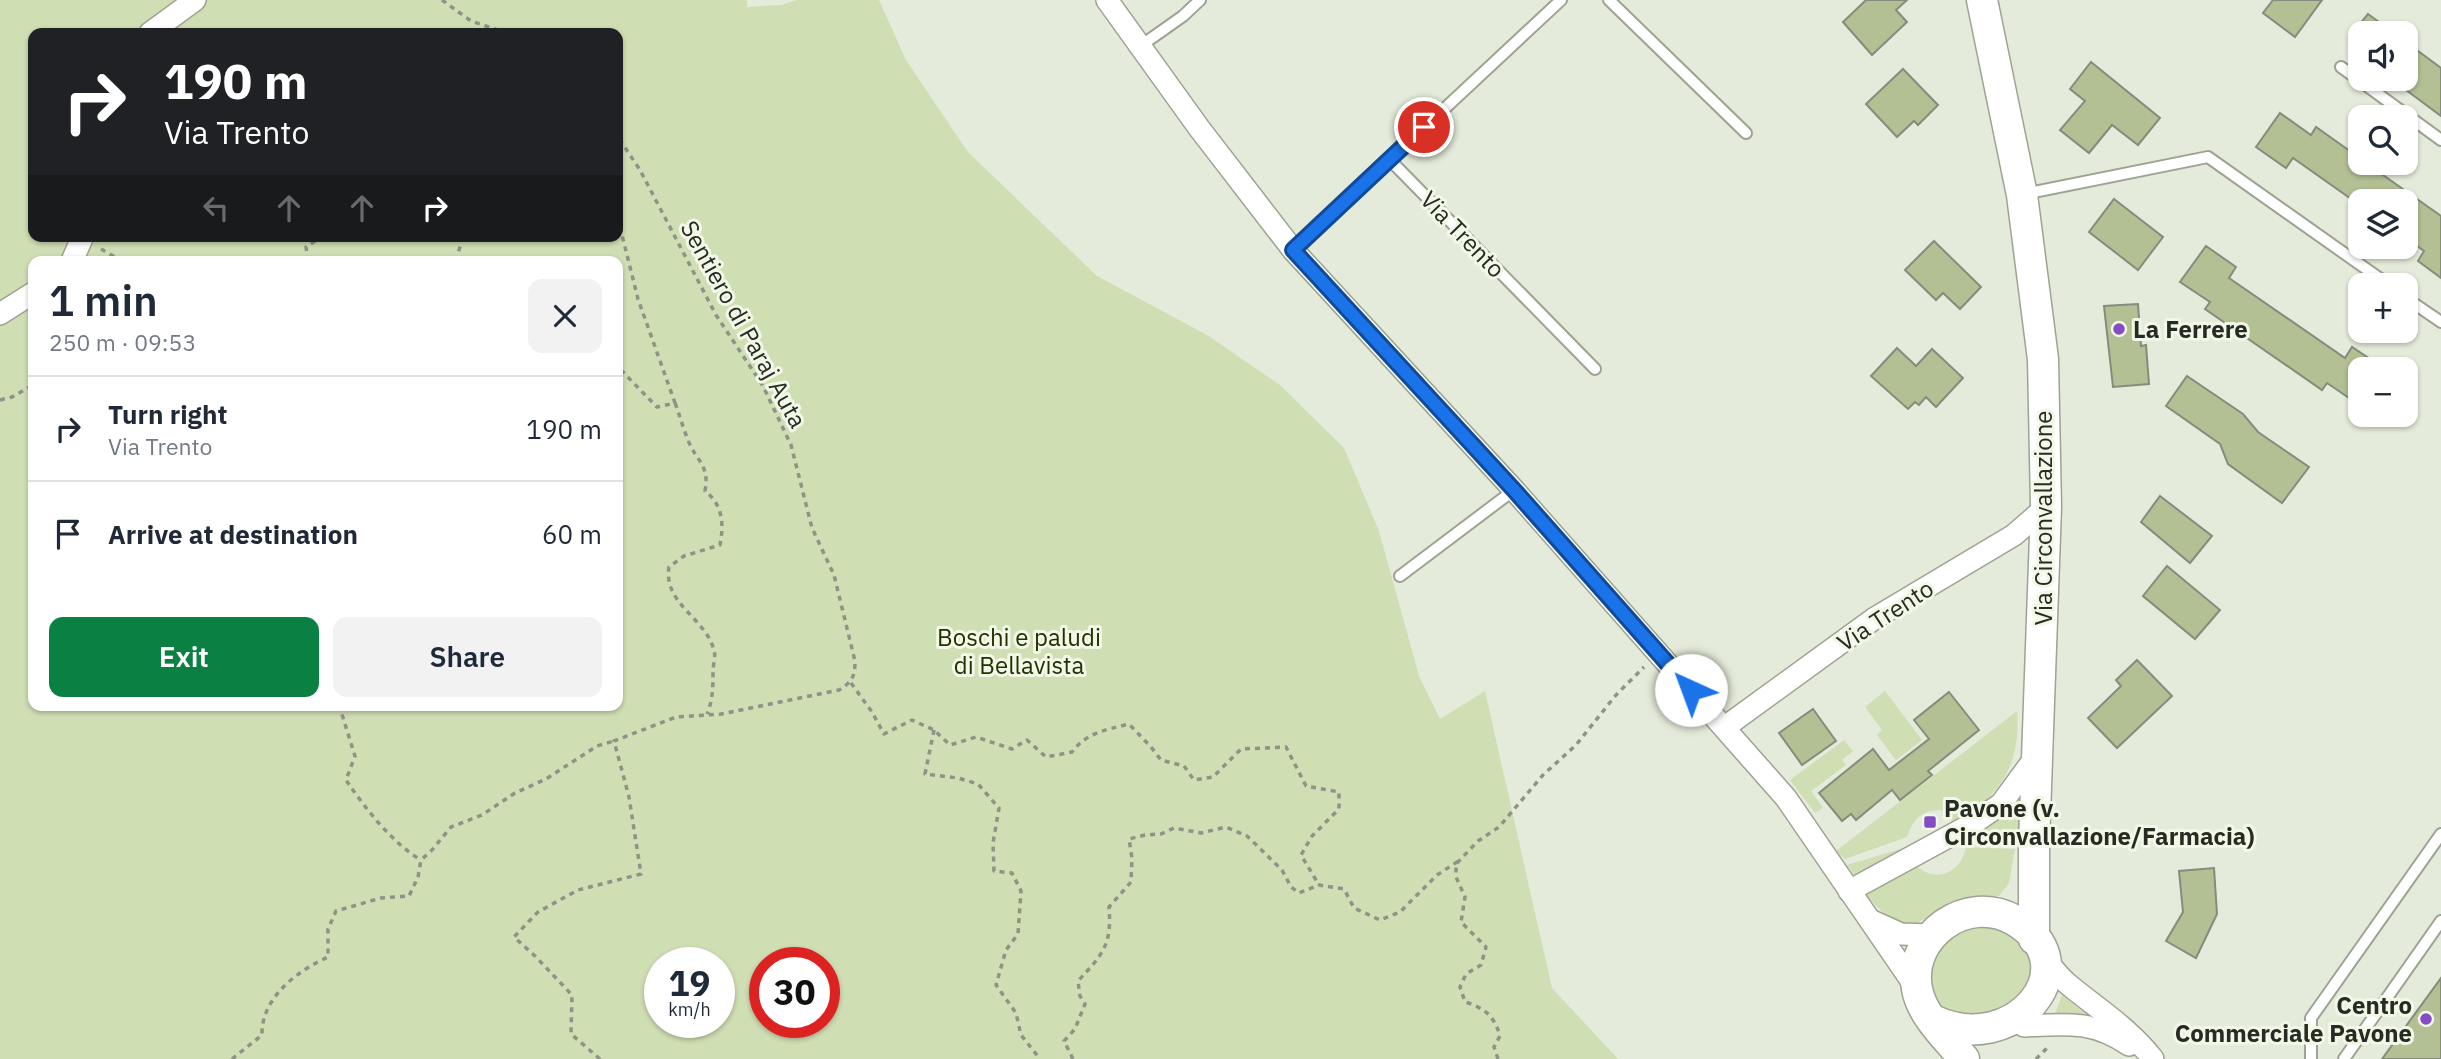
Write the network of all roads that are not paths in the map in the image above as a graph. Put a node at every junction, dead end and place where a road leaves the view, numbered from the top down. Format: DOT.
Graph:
graph roads {
  1 [pos="195,0"];
  2 [pos="1107,0"];
  3 [pos="1200,0"];
  4 [pos="1561,0"];
  5 [pos="1609,0"];
  6 [pos="1982,0"];
  7 [pos="157,28"];
  8 [pos="1139,47"];
  9 [pos="2341,67"];
  10 [pos="1746,133"];
  11 [pos="2441,140"];
  12 [pos="1390,160"];
  13 [pos="2022,195"];
  14 [pos="1293,250"];
  15 [pos="2372,273"];
  16 [pos="28,296"];
  17 [pos="2418,306"];
  18 [pos="0,314"];
  19 [pos="2441,322"];
  20 [pos="1595,369"];
  21 [pos="1514,490"];
  22 [pos="2046,507"];
  23 [pos="1401,576"];
  24 [pos="1725,727"];
  25 [pos="2038,754"];
  26 [pos="2441,834"];
  27 [pos="2034,843"];
  28 [pos="1849,891"];
  29 [pos="1989,912"];
  30 [pos="1868,919"];
  31 [pos="2441,921"];
  32 [pos="1931,935"];
  33 [pos="2038,947"];
  34 [pos="1917,989"];
  35 [pos="1933,1020"];
  36 [pos="2021,1037"];
  37 [pos="1964,1059"];
  38 [pos="2151,1059"];
  39 [pos="2311,1059"];
  40 [pos="2344,1059"];
  1 -- 7 [label="street"];
  2 -- 8 [label="street"];
  3 -- 8 [label="lane"];
  4 -- 12 [label="lane"];
  5 -- 10 [label="lane"];
  6 -- 13 [label="main road, Via Circonvallazione"];
  8 -- 14 [label="street"];
  9 -- 11 [label="lane"];
  12 -- 14 [label="lane"];
  12 -- 20 [label="lane, Via Trento"];
  13 -- 15 [label="lane"];
  13 -- 22 [label="main road, Via Circonvallazione"];
  14 -- 21 [label="street"];
  16 -- 18 [label="street"];
  17 -- 19 [label="lane"];
  21 -- 23 [label="lane"];
  21 -- 24 [label="street"];
  22 -- 24 [label="street, Via Trento"];
  22 -- 25 [label="main road, Via Circonvallazione"];
  24 -- 28 [label="street"];
  25 -- 27 [label="main road, Via Circonvallazione"];
  25 -- 28 [label="street"];
  26 -- 39 [label="lane"];
  27 -- 29 [label="main road, Via Circonvallazione"];
  27 -- 33 [label="main road, Via Circonvallazione"];
  28 -- 30 [label="street"];
  29 -- 32 [label="main road"];
  29 -- 33 [label="main road"];
  30 -- 32 [label="street"];
  30 -- 34 [label="street"];
  31 -- 40 [label="lane"];
  32 -- 34 [label="main road"];
  33 -- 36 [label="main road, Via Circonvallazione"];
  33 -- 38 [label="street"];
  34 -- 35 [label="main road"];
  35 -- 36 [label="main road"];
  35 -- 37 [label="main road"];
  36 -- 38 [label="street"];
}
